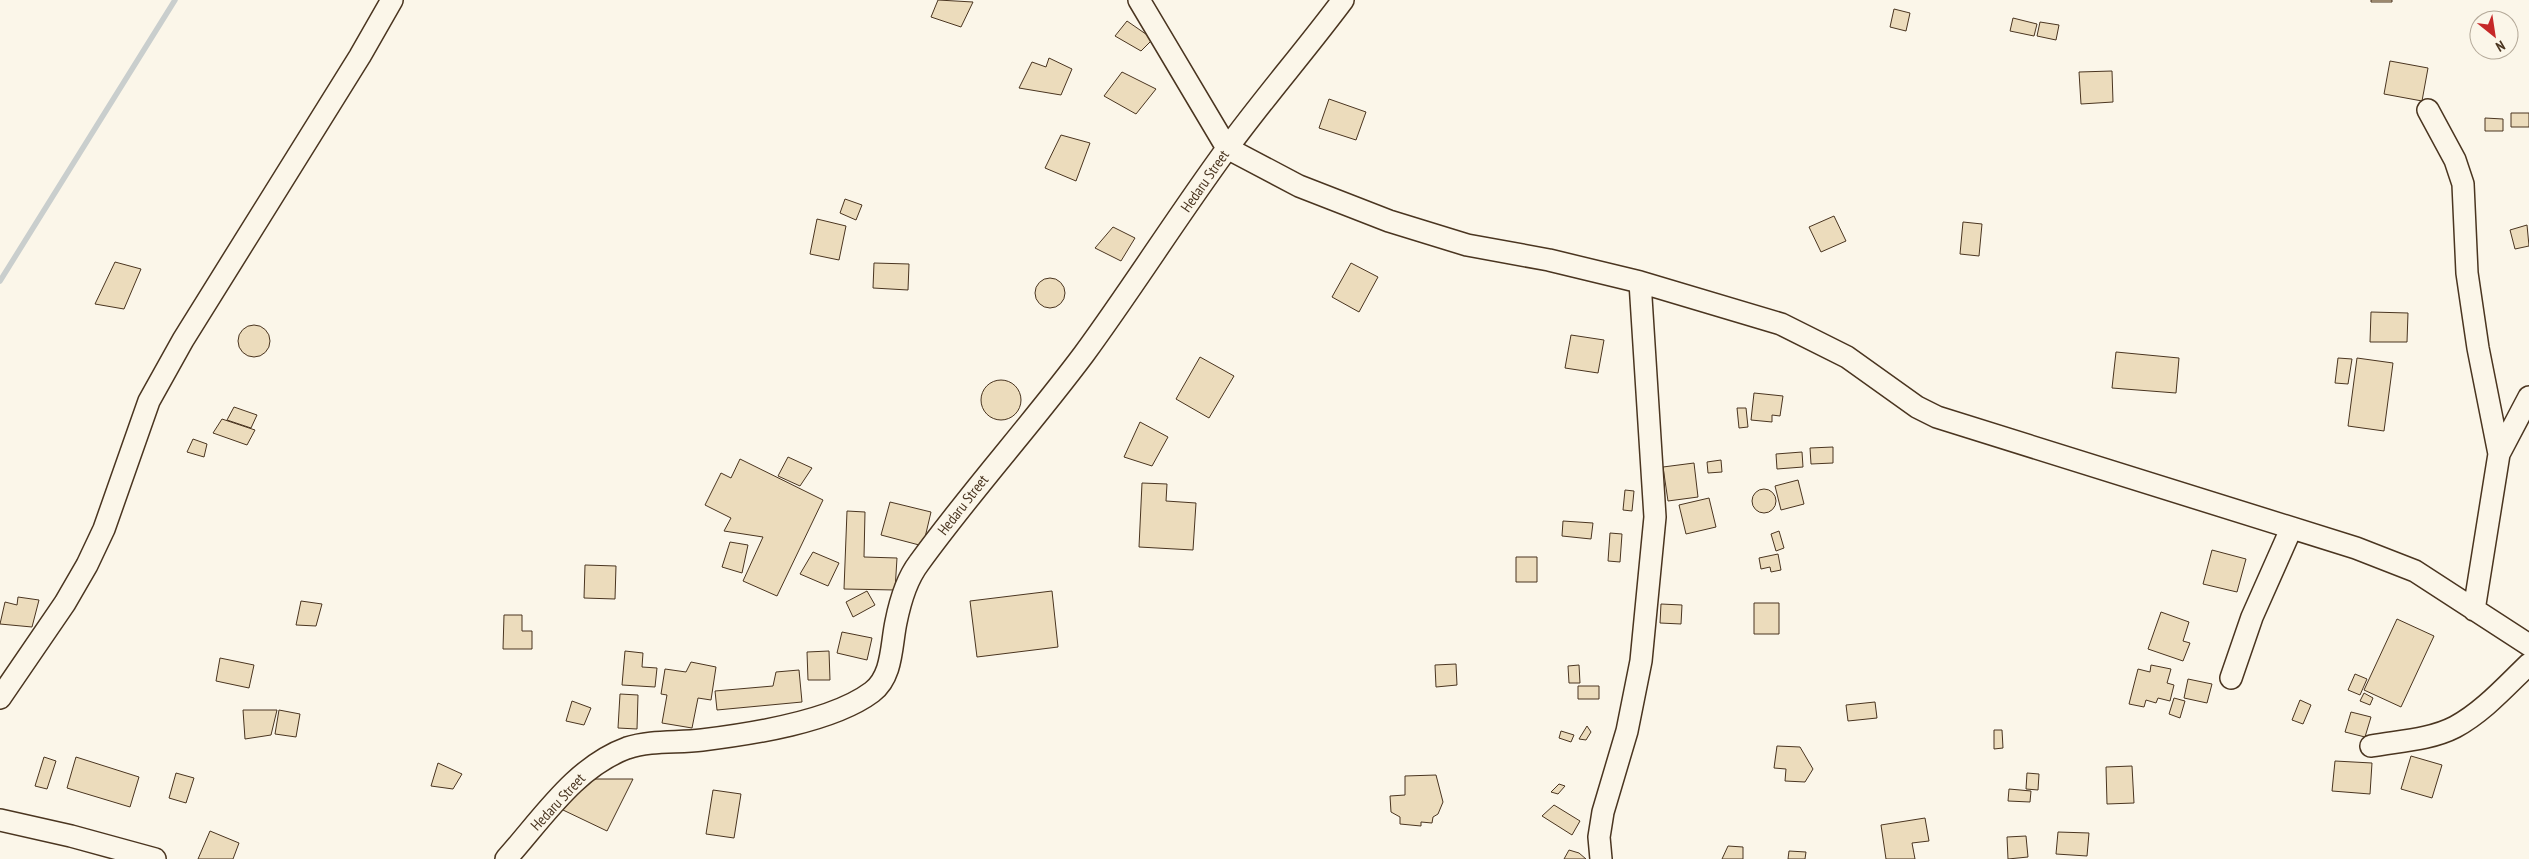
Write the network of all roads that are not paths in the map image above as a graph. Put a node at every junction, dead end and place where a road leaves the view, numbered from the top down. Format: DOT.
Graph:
graph roads {
  1 [pos="392,0"];
  2 [pos="1140,0"];
  3 [pos="1343,0"];
  4 [pos="2428,110"];
  5 [pos="1227,148"];
  6 [pos="1640,282"];
  7 [pos="2529,397"];
  8 [pos="2499,454"];
  9 [pos="2291,529"];
  10 [pos="2474,610"];
  11 [pos="2529,645"];
  12 [pos="2529,664"];
  13 [pos="2231,678"];
  14 [pos="0,698"];
  15 [pos="2371,746"];
  16 [pos="0,820"];
  17 [pos="155,859"];
  18 [pos="506,859"];
  19 [pos="1601,859"];
  1 -- 14 [label="street"];
  2 -- 5 [label="street"];
  3 -- 5 [label="street, Hedaru Street"];
  4 -- 8 [label="street"];
  5 -- 6 [label="street"];
  5 -- 18 [label="street, Hedaru Street"];
  6 -- 9 [label="street"];
  6 -- 19 [label="street"];
  7 -- 8 [label="street"];
  8 -- 10 [label="street"];
  9 -- 10 [label="street"];
  9 -- 13 [label="street"];
  10 -- 11 [label="street"];
  12 -- 15 [label="street"];
  16 -- 17 [label="street"];
}
